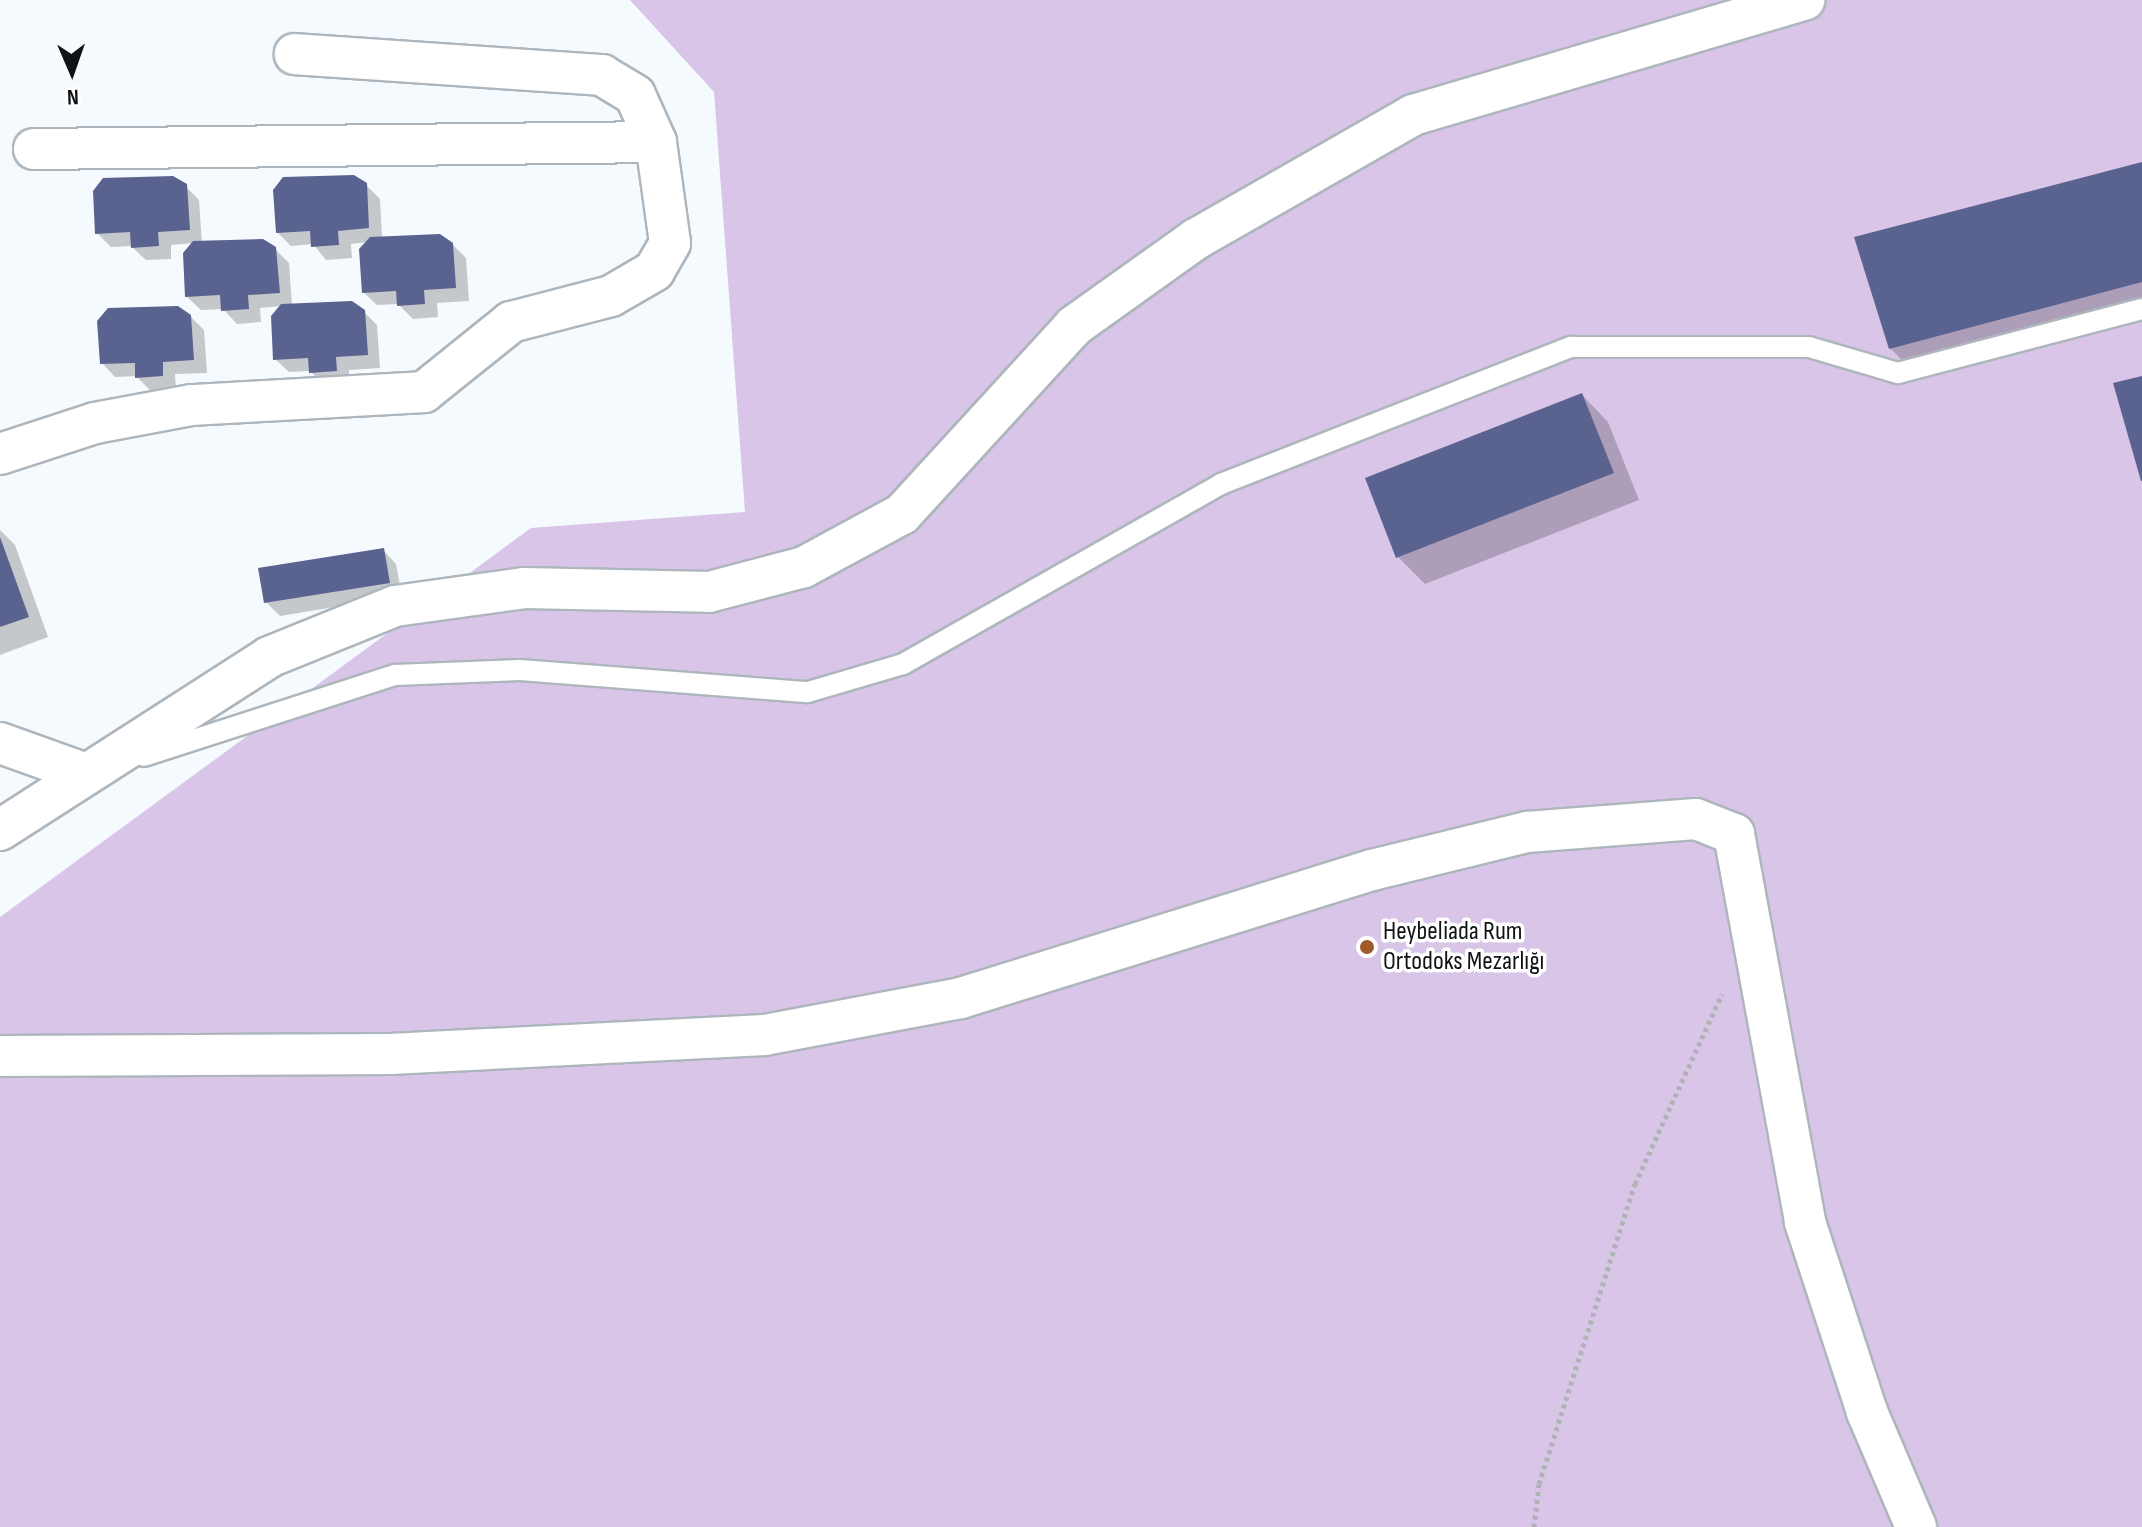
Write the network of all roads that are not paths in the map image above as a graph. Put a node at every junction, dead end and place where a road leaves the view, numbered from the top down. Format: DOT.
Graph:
graph roads {
  1 [pos="1804,0"];
  2 [pos="295,54"];
  3 [pos="656,142"];
  4 [pos="34,149"];
  5 [pos="2142,309"];
  6 [pos="0,454"];
  7 [pos="0,743"];
  8 [pos="70,783"];
  9 [pos="0,830"];
  10 [pos="0,1056"];
  11 [pos="1916,1527"];
  1 -- 8 [label="street"];
  2 -- 3 [label="street"];
  3 -- 4 [label="street"];
  3 -- 6 [label="street"];
  5 -- 8 [label="lane"];
  7 -- 8 [label="street"];
  8 -- 9 [label="street"];
  10 -- 11 [label="street"];
}
